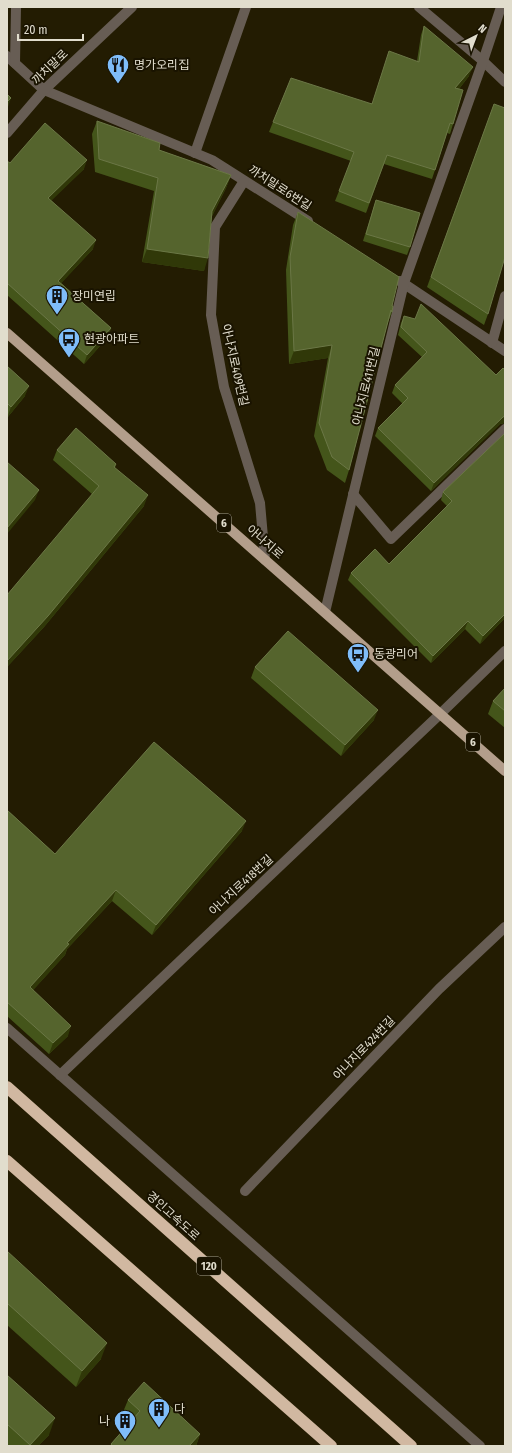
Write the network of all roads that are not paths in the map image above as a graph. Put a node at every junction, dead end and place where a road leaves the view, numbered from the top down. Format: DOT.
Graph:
graph roads {
  1 [pos="16,7"];
  2 [pos="132,7"];
  3 [pos="246,7"];
  4 [pos="419,7"];
  5 [pos="501,7"];
  6 [pos="7,56"];
  7 [pos="483,61"];
  8 [pos="15,63"];
  9 [pos="505,82"];
  10 [pos="44,90"];
  11 [pos="7,133"];
  12 [pos="194,153"];
  13 [pos="244,180"];
  14 [pos="318,228"];
  15 [pos="391,275"];
  16 [pos="404,283"];
  17 [pos="505,296"];
  18 [pos="7,332"];
  19 [pos="492,343"];
  20 [pos="505,351"];
  21 [pos="505,429"];
  22 [pos="354,494"];
  23 [pos="265,560"];
  24 [pos="325,612"];
  25 [pos="505,651"];
  26 [pos="440,714"];
  27 [pos="505,771"];
  28 [pos="505,928"];
  29 [pos="7,1028"];
  30 [pos="60,1075"];
  31 [pos="7,1086"];
  32 [pos="7,1161"];
  33 [pos="245,1191"];
  34 [pos="331,1446"];
  35 [pos="411,1446"];
  36 [pos="480,1446"];
  1 -- 8 [label="street"];
  2 -- 10 [label="street, 까치말로"];
  3 -- 12 [label="street"];
  4 -- 7 [label="street"];
  5 -- 7 [label="street, 아나지로411번길"];
  6 -- 8 [label="street"];
  7 -- 9 [label="street"];
  7 -- 16 [label="street, 아나지로411번길"];
  8 -- 10 [label="street"];
  10 -- 11 [label="street, 까치말로"];
  10 -- 12 [label="street, 까치말로6번길"];
  12 -- 13 [label="street, 까치말로6번길"];
  13 -- 14 [label="street, 까치말로6번길"];
  13 -- 23 [label="street, 아나지로409번길"];
  15 -- 16 [label="street"];
  16 -- 19 [label="street"];
  16 -- 22 [label="street, 아나지로411번길"];
  17 -- 19 [label="street"];
  18 -- 23 [label="main road, 아나지로 / 6"];
  19 -- 20 [label="street"];
  21 -- 22 [label="street"];
  22 -- 24 [label="street, 아나지로411번길"];
  23 -- 24 [label="main road, 아나지로 / 6"];
  24 -- 26 [label="main road, 아나지로 / 6"];
  25 -- 26 [label="street, 아나지로418번길"];
  26 -- 27 [label="main road, 아나지로 / 6"];
  26 -- 30 [label="street, 아나지로418번길"];
  28 -- 33 [label="street, 아나지로424번길"];
  29 -- 30 [label="street"];
  30 -- 36 [label="street"];
  31 -- 35 [label="highway, 경인고속도로 / 120"];
  32 -- 34 [label="highway"];
}
